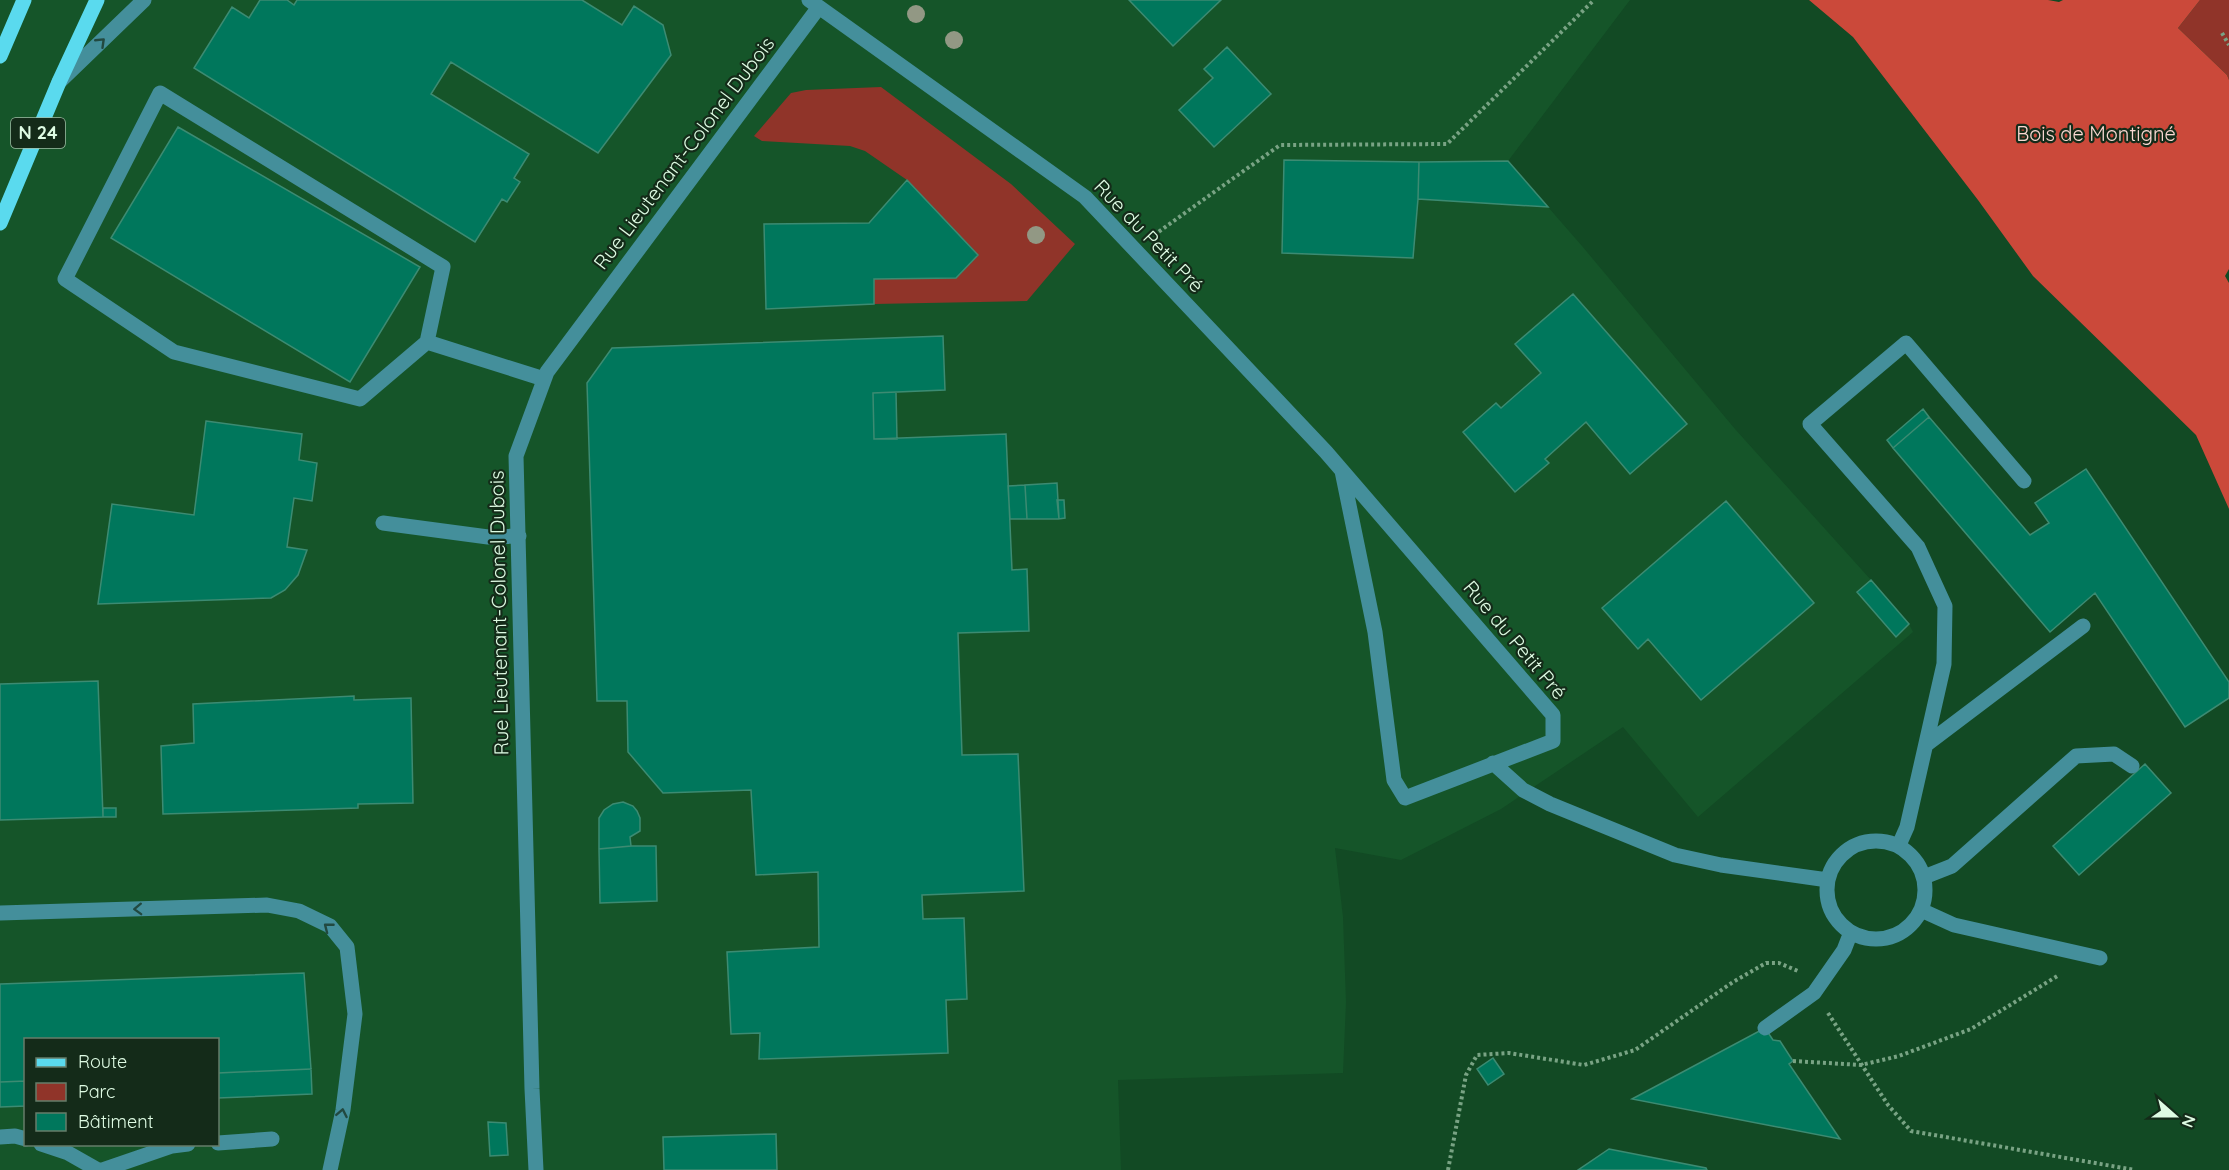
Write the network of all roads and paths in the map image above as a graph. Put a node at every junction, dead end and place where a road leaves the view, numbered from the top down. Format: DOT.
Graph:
graph roads {
  1 [pos="24,0"];
  2 [pos="97,0"];
  3 [pos="144,0"];
  4 [pos="1594,0"];
  5 [pos="814,4"];
  6 [pos="2222,33"];
  7 [pos="2229,45"];
  8 [pos="0,56"];
  9 [pos="59,82"];
  10 [pos="0,224"];
  11 [pos="1134,249"];
  12 [pos="427,342"];
  13 [pos="544,379"];
  14 [pos="1342,471"];
  15 [pos="2024,481"];
  16 [pos="383,523"];
  17 [pos="519,536"];
  18 [pos="2083,626"];
  19 [pos="1927,744"];
  20 [pos="1493,763"];
  21 [pos="2132,766"];
  22 [pos="1899,845"];
  23 [pos="1924,877"];
  24 [pos="1828,880"];
  25 [pos="1921,910"];
  26 [pos="0,913"];
  27 [pos="1851,933"];
  28 [pos="2073,953"];
  29 [pos="2100,958"];
  30 [pos="1733,982"];
  31 [pos="1765,1028"];
  32 [pos="1793,1061"];
  33 [pos="1888,1105"];
  34 [pos="0,1137"];
  35 [pos="24,1138"];
  36 [pos="272,1139"];
  37 [pos="219,1143"];
  38 [pos="47,1146"];
  39 [pos="172,1146"];
  40 [pos="100,1170"];
  41 [pos="330,1170"];
  42 [pos="536,1170"];
  43 [pos="1448,1170"];
  44 [pos="2135,1170"];
  1 -- 8 [label="main road"];
  2 -- 9 [label="main road, N 24"];
  9 -- 3 [label="street, one-way"];
  4 -- 11 [label="path"];
  5 -- 11 [label="street, Rue du Petit Pré"];
  5 -- 13 [label="street, Rue Lieutenant-Colonel Dubois"];
  6 -- 7 [label="path"];
  9 -- 10 [label="main road, N 24"];
  11 -- 14 [label="street, Rue du Petit Pré"];
  12 -- 12 [label="street"];
  12 -- 13 [label="street"];
  13 -- 17 [label="street, Rue Lieutenant-Colonel Dubois"];
  14 -- 20 [label="street, Rue du Petit Pré"];
  14 -- 20 [label="street, Rue du Petit Pré"];
  15 -- 19 [label="street"];
  16 -- 17 [label="street"];
  17 -- 42 [label="street, Rue Lieutenant-Colonel Dubois"];
  18 -- 19 [label="street"];
  19 -- 22 [label="street"];
  20 -- 24 [label="street"];
  21 -- 23 [label="street"];
  22 -- 23 [label="street"];
  22 -- 24 [label="street"];
  23 -- 25 [label="street"];
  24 -- 27 [label="street"];
  25 -- 27 [label="street"];
  25 -- 28 [label="street"];
  41 -- 26 [label="street, one-way"];
  27 -- 31 [label="street"];
  28 -- 29 [label="street"];
  28 -- 32 [label="path"];
  30 -- 43 [label="path"];
  33 -- 44 [label="path"];
  34 -- 35 [label="street"];
  36 -- 37 [label="street"];
  38 -- 40 [label="street"];
  39 -- 40 [label="street"];
}
